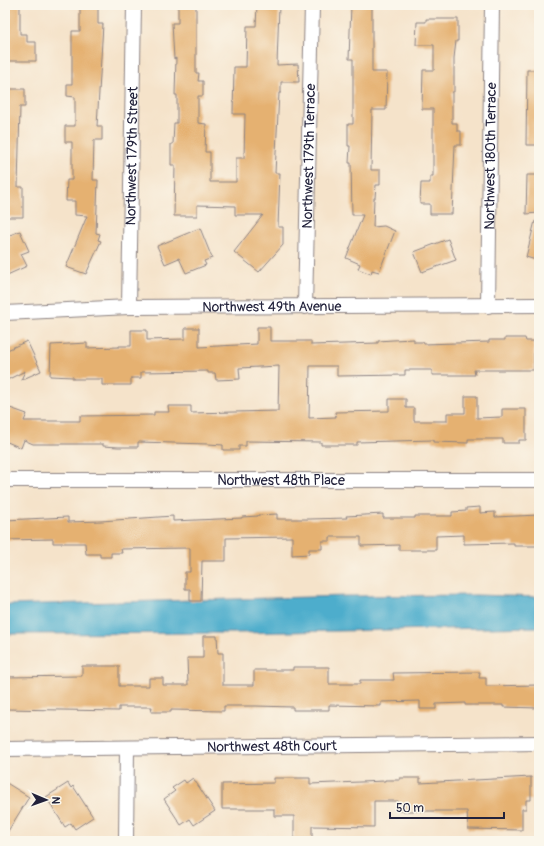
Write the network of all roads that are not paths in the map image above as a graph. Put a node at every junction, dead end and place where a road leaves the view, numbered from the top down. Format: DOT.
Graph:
graph roads {
  1 [pos="134,5"];
  2 [pos="312,5"];
  3 [pos="492,5"];
  4 [pos="539,305"];
  5 [pos="305,306"];
  6 [pos="488,306"];
  7 [pos="129,307"];
  8 [pos="5,313"];
  9 [pos="5,480"];
  10 [pos="539,480"];
  11 [pos="539,743"];
  12 [pos="127,749"];
  13 [pos="5,750"];
  14 [pos="126,841"];
  1 -- 7 [label="street, Northwest 179th Street"];
  2 -- 5 [label="street, Northwest 179th Terrace"];
  3 -- 6 [label="street, Northwest 180th Terrace"];
  4 -- 6 [label="street, Northwest 49th Avenue"];
  5 -- 6 [label="street, Northwest 49th Avenue"];
  5 -- 7 [label="street, Northwest 49th Avenue"];
  7 -- 8 [label="street, Northwest 49th Avenue"];
  9 -- 10 [label="street, Northwest 48th Place"];
  11 -- 12 [label="street, Northwest 48th Court"];
  12 -- 13 [label="street, Northwest 48th Court"];
  12 -- 14 [label="street"];
}
